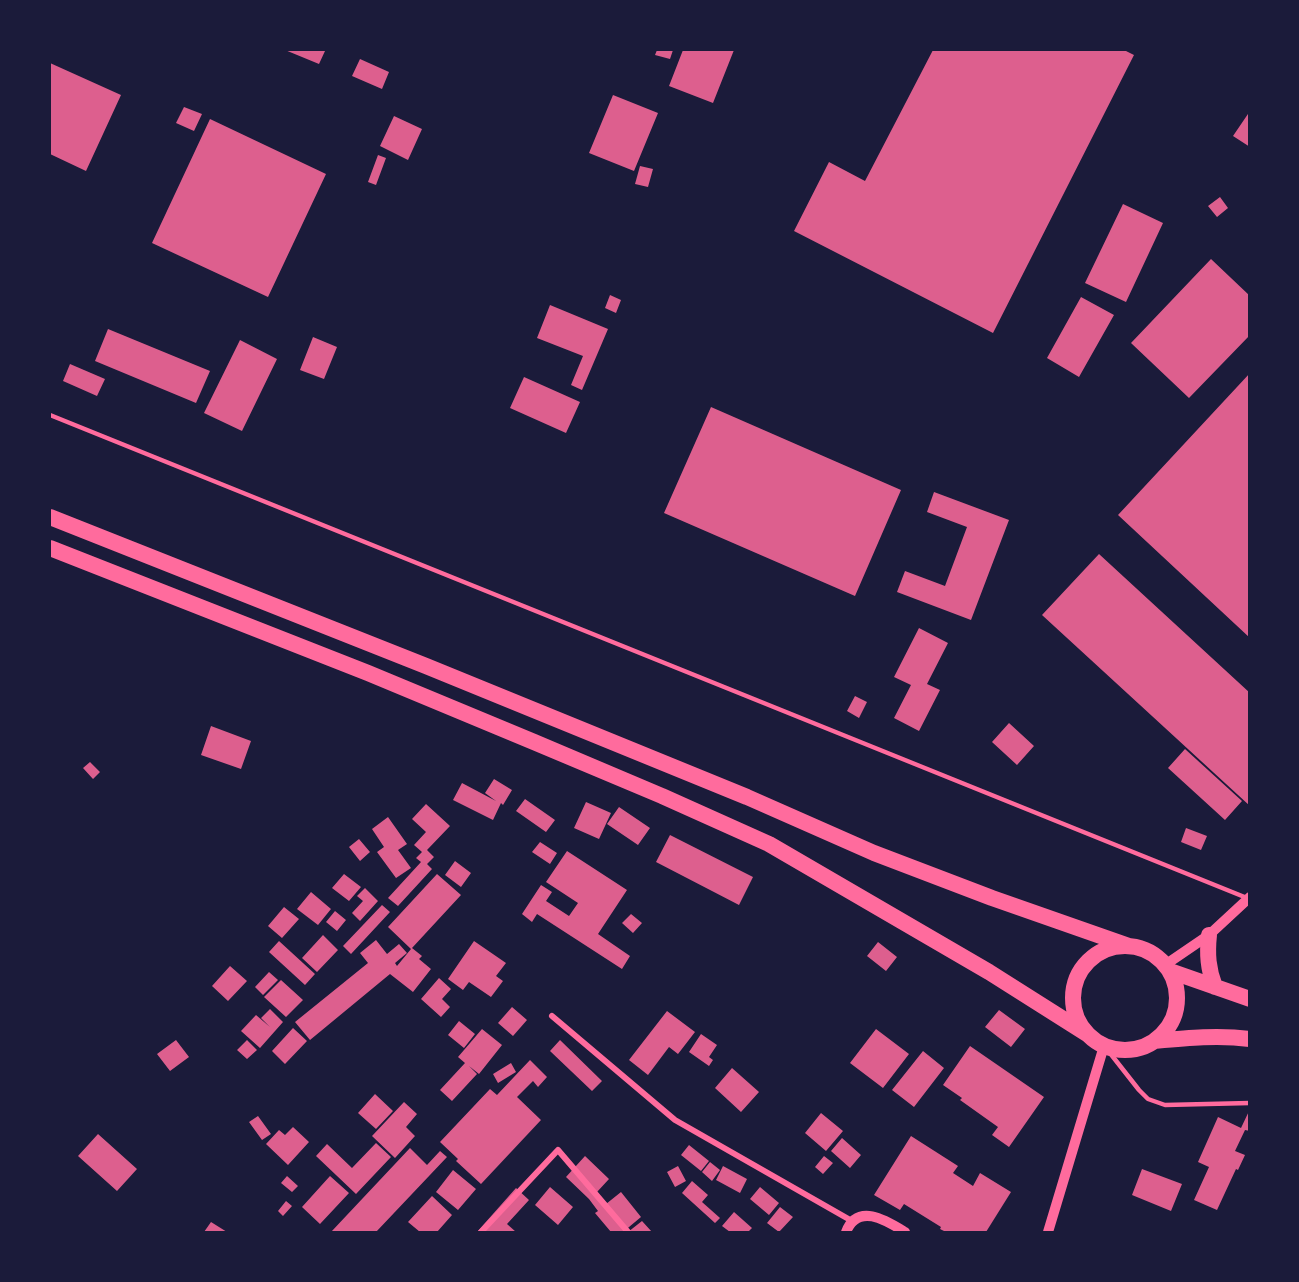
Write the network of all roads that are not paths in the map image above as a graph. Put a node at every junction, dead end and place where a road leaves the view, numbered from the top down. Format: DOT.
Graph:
graph roads {
  1 [pos="50,415"];
  2 [pos="50,518"];
  3 [pos="50,548"];
  4 [pos="1249,898"];
  5 [pos="1209,935"];
  6 [pos="1129,946"];
  7 [pos="1168,968"];
  8 [pos="1215,987"];
  9 [pos="1250,999"];
  10 [pos="552,1016"];
  11 [pos="1087,1034"];
  12 [pos="1250,1039"];
  13 [pos="1155,1041"];
  14 [pos="1104,1046"];
  15 [pos="1250,1103"];
  16 [pos="852,1221"];
  17 [pos="481,1233"];
  18 [pos="628,1233"];
  19 [pos="846,1233"];
  20 [pos="905,1233"];
  21 [pos="1048,1233"];
  1 -- 4 [label="lane"];
  2 -- 6 [label="highway"];
  3 -- 11 [label="highway"];
  4 -- 5 [label="street"];
  5 -- 7 [label="street"];
  5 -- 8 [label="highway"];
  6 -- 7 [label="highway"];
  6 -- 11 [label="highway"];
  7 -- 8 [label="highway"];
  7 -- 13 [label="highway"];
  8 -- 9 [label="highway"];
  10 -- 16 [label="street"];
  11 -- 14 [label="highway"];
  12 -- 13 [label="highway"];
  13 -- 14 [label="highway"];
  14 -- 15 [label="lane"];
  14 -- 21 [label="street"];
  16 -- 19 [label="street"];
  16 -- 20 [label="street"];
  17 -- 18 [label="street"];
}
